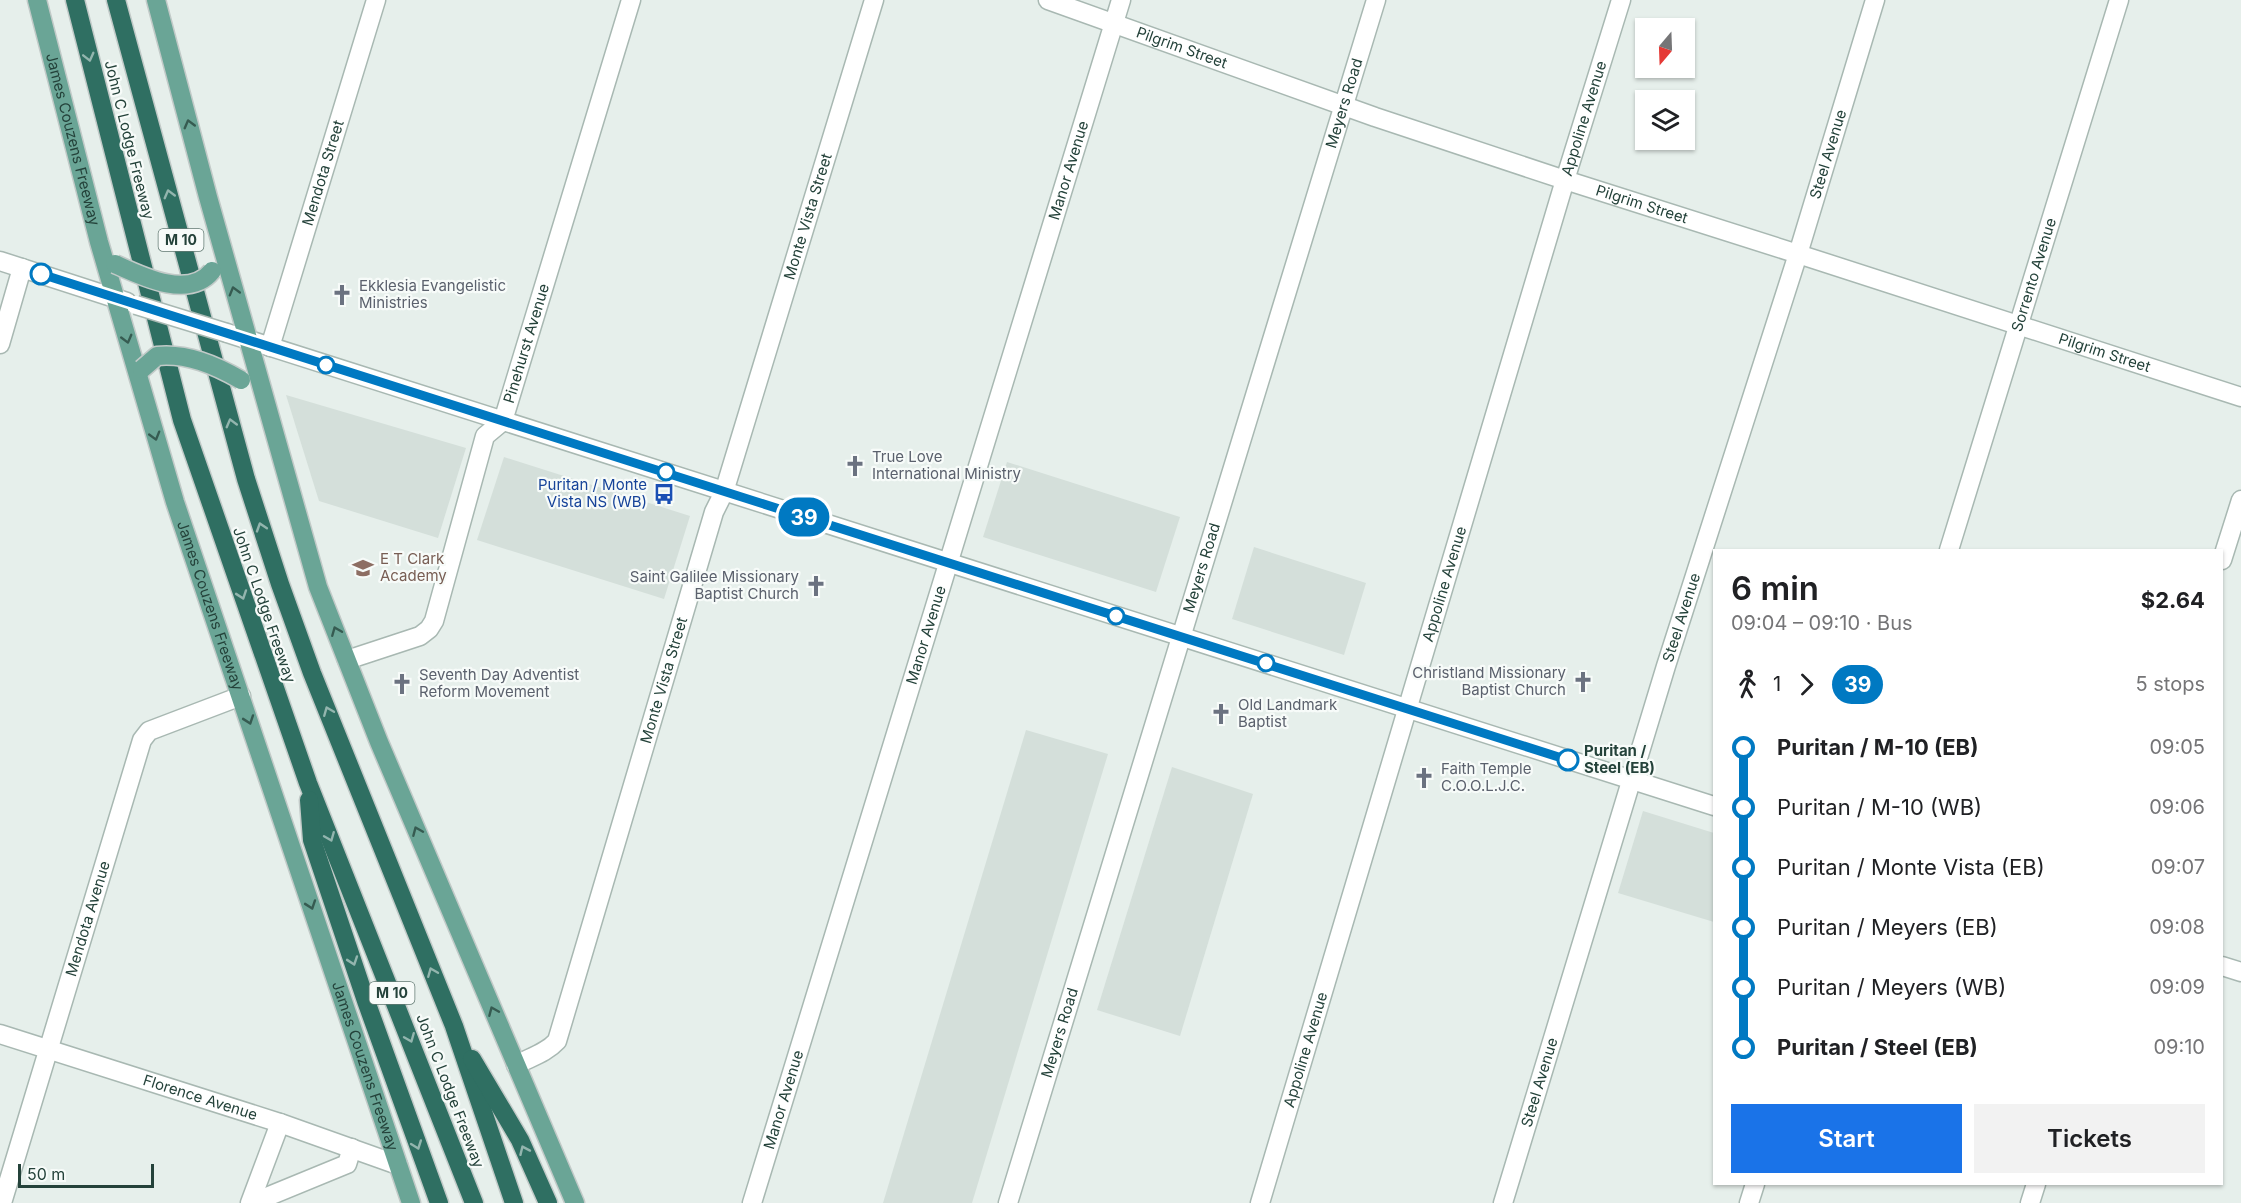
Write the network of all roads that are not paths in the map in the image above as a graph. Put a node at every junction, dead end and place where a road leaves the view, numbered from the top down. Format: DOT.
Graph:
graph roads {
  1 [pos="37,0"];
  2 [pos="75,0"];
  3 [pos="116,0"];
  4 [pos="156,0"];
  5 [pos="375,0"];
  6 [pos="631,0"];
  7 [pos="874,0"];
  8 [pos="1048,0"];
  9 [pos="1121,0"];
  10 [pos="1376,0"];
  11 [pos="1621,0"];
  12 [pos="1875,0"];
  13 [pos="2119,0"];
  14 [pos="1114,24"];
  15 [pos="1343,107"];
  16 [pos="1564,180"];
  17 [pos="99,242"];
  18 [pos="220,242"];
  19 [pos="1798,254"];
  20 [pos="0,261"];
  21 [pos="22,268"];
  22 [pos="116,298"];
  23 [pos="2020,326"];
  24 [pos="248,340"];
  25 [pos="0,344"];
  26 [pos="270,346"];
  27 [pos="140,374"];
  28 [pos="2241,397"];
  29 [pos="503,421"];
  30 [pos="278,450"];
  31 [pos="724,492"];
  32 [pos="2241,500"];
  33 [pos="1949,549"];
  34 [pos="2223,557"];
  35 [pos="950,564"];
  36 [pos="1180,636"];
  37 [pos="347,660"];
  38 [pos="241,696"];
  39 [pos="1407,708"];
  40 [pos="1633,781"];
  41 [pos="308,783"];
  42 [pos="1713,806"];
  43 [pos="2223,966"];
  44 [pos="2241,972"];
  45 [pos="454,1026"];
  46 [pos="0,1034"];
  47 [pos="48,1050"];
  48 [pos="516,1065"];
  49 [pos="280,1123"];
  50 [pos="352,1148"];
  51 [pos="398,1165"];
  52 [pos="1755,1185"];
  53 [pos="2036,1185"];
  54 [pos="2,1203"];
  55 [pos="251,1203"];
  56 [pos="411,1203"];
  57 [pos="439,1203"];
  58 [pos="474,1203"];
  59 [pos="514,1203"];
  60 [pos="548,1203"];
  61 [pos="575,1203"];
  62 [pos="753,1203"];
  63 [pos="1008,1203"];
  64 [pos="1260,1203"];
  65 [pos="1503,1203"];
  66 [pos="1749,1203"];
  67 [pos="2030,1203"];
  1 -- 17 [label="main road, James Couzens Freeway"];
  2 -- 41 [label="highway, John C Lodge Freeway / M 10, one-way"];
  45 -- 3 [label="highway, John C Lodge Freeway / M 10, one-way"];
  18 -- 4 [label="main road, one-way"];
  5 -- 26 [label="street, Mendota Street"];
  6 -- 29 [label="street, Pinehurst Avenue"];
  7 -- 31 [label="street, Monte Vista Street"];
  8 -- 14 [label="street, Pilgrim Street"];
  9 -- 14 [label="street, Manor Avenue"];
  10 -- 15 [label="street, Meyers Road"];
  11 -- 16 [label="street, Appoline Avenue"];
  12 -- 19 [label="street, Steel Avenue"];
  13 -- 23 [label="street, Sorrento Avenue"];
  14 -- 15 [label="street, Pilgrim Street"];
  14 -- 35 [label="street, Manor Avenue"];
  15 -- 16 [label="street, Pilgrim Street"];
  15 -- 36 [label="street, Meyers Road"];
  16 -- 19 [label="street, Pilgrim Street"];
  16 -- 39 [label="street, Appoline Avenue"];
  17 -- 18 [label="main road, bridge"];
  17 -- 22 [label="main road, James Couzens Freeway"];
  24 -- 18 [label="main road, one-way"];
  19 -- 23 [label="street, Pilgrim Street"];
  19 -- 40 [label="street, Steel Avenue"];
  20 -- 21 [label="street"];
  21 -- 22 [label="street"];
  21 -- 25 [label="street"];
  22 -- 24 [label="street, bridge"];
  22 -- 27 [label="main road, James Couzens Freeway, one-way"];
  23 -- 28 [label="street, Pilgrim Street"];
  23 -- 33 [label="street, Sorrento Avenue"];
  24 -- 26 [label="street"];
  24 -- 30 [label="main road"];
  26 -- 29 [label="street"];
  27 -- 30 [label="main road, bridge"];
  27 -- 38 [label="main road, James Couzens Freeway, one-way"];
  29 -- 31 [label="street"];
  29 -- 37 [label="street, Pinehurst Avenue"];
  37 -- 30 [label="main road, one-way"];
  31 -- 35 [label="street"];
  31 -- 48 [label="street, Monte Vista Street"];
  32 -- 34 [label="street"];
  35 -- 36 [label="street"];
  35 -- 62 [label="street, Manor Avenue"];
  36 -- 39 [label="street"];
  36 -- 63 [label="street, Meyers Road"];
  48 -- 37 [label="main road, one-way"];
  38 -- 47 [label="street, Mendota Avenue"];
  38 -- 51 [label="main road, James Couzens Freeway, one-way"];
  39 -- 40 [label="street"];
  39 -- 64 [label="street, Appoline Avenue"];
  40 -- 42 [label="street"];
  40 -- 65 [label="street, Steel Avenue"];
  41 -- 57 [label="highway, one-way"];
  41 -- 58 [label="highway, John C Lodge Freeway / M 10, one-way"];
  43 -- 44 [label="street"];
  45 -- 59 [label="highway, John C Lodge Freeway / M 10"];
  60 -- 45 [label="highway, one-way"];
  46 -- 47 [label="street, Florence Avenue"];
  47 -- 49 [label="street, Florence Avenue"];
  47 -- 54 [label="street, Mendota Avenue"];
  48 -- 61 [label="main road"];
  49 -- 50 [label="street, Florence Avenue"];
  49 -- 55 [label="street"];
  50 -- 51 [label="street, Florence Avenue"];
  50 -- 55 [label="street"];
  51 -- 56 [label="main road, James Couzens Freeway"];
  52 -- 66 [label="street"];
  53 -- 67 [label="street"];
}
